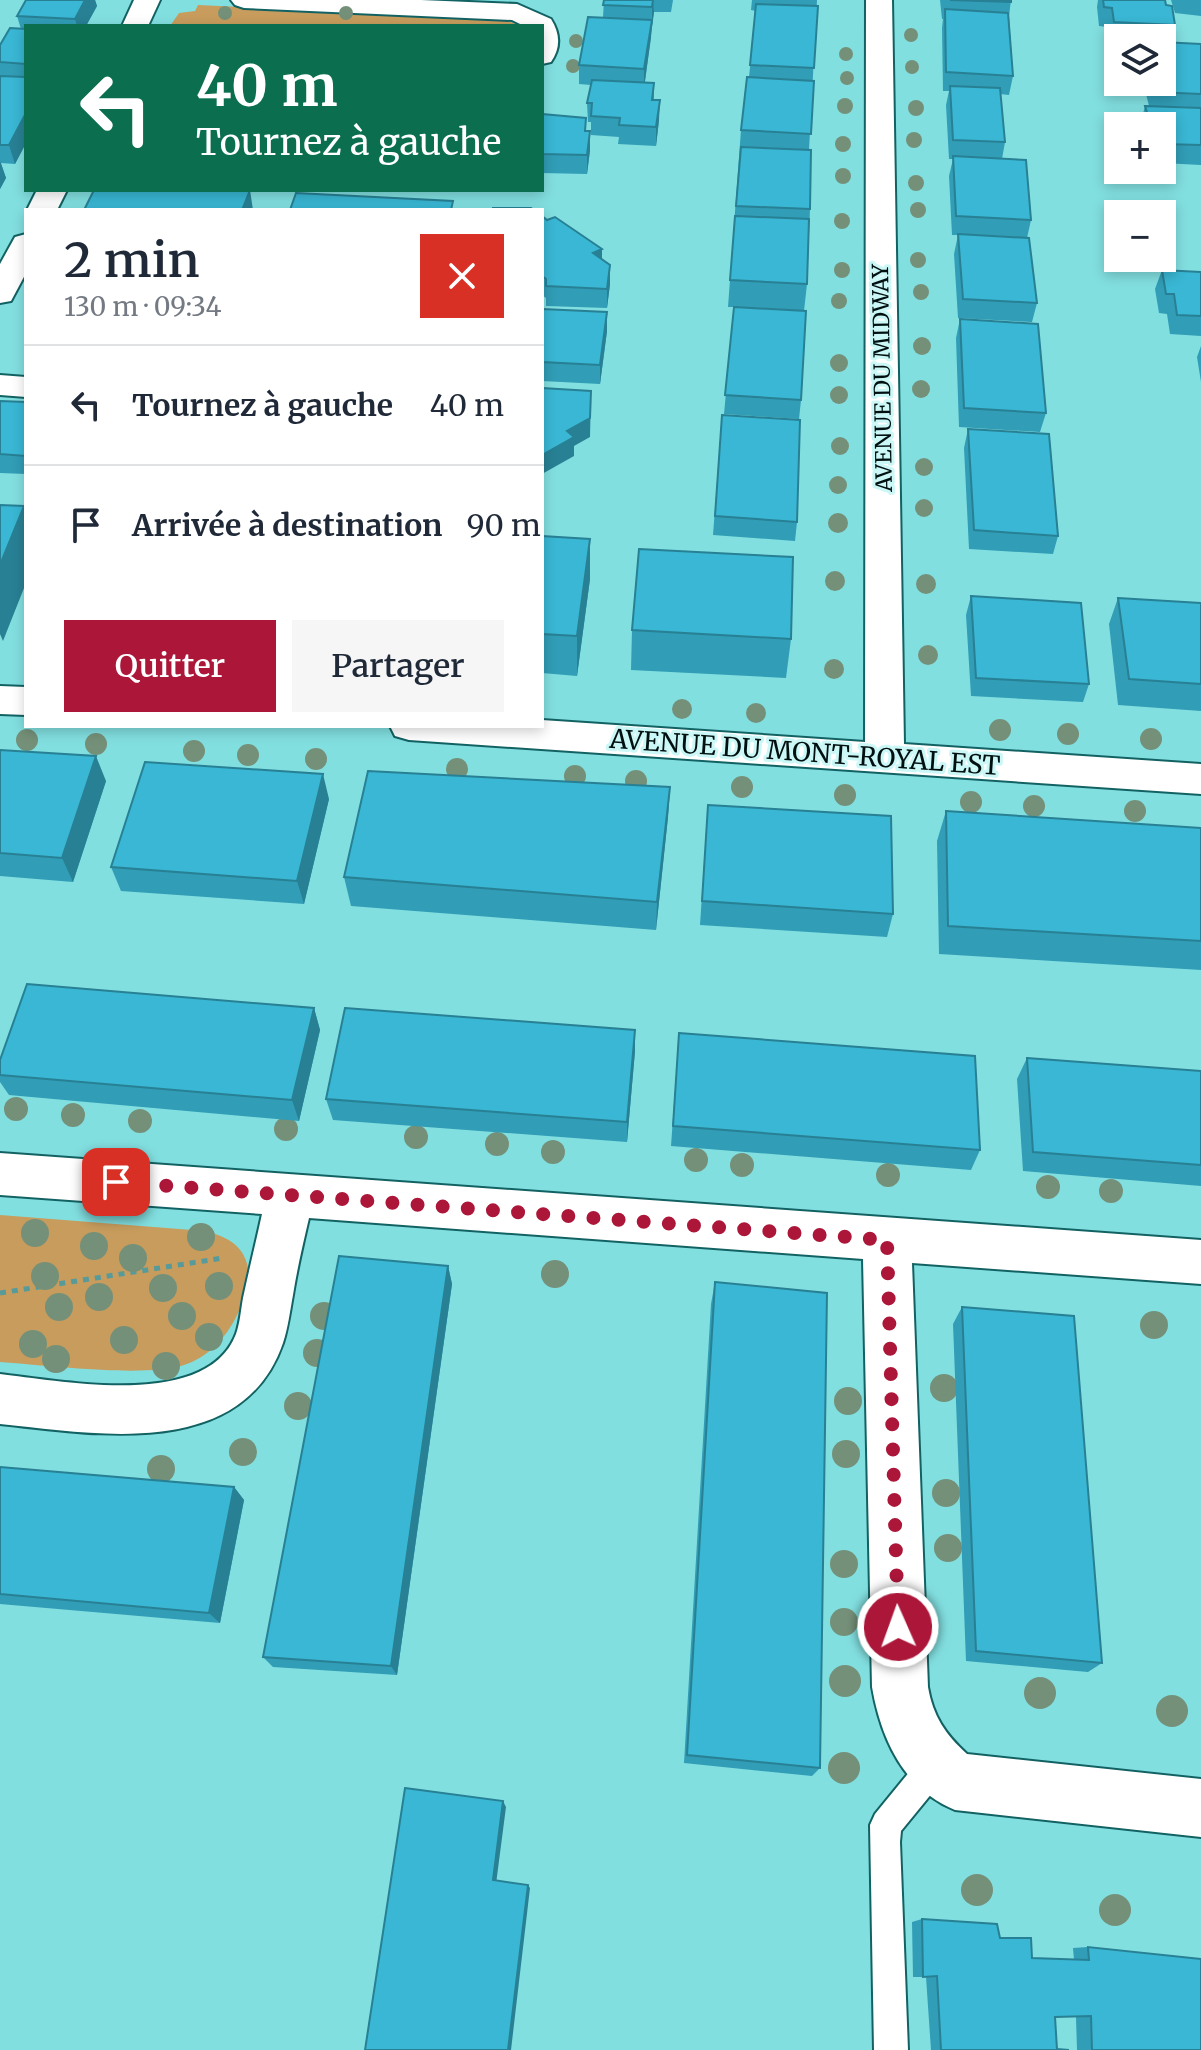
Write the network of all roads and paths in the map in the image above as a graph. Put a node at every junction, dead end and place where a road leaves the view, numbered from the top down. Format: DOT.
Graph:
graph roads {
  1 [pos="147,0"];
  2 [pos="244,0"];
  3 [pos="879,0"];
  4 [pos="136,24"];
  5 [pos="540,24"];
  6 [pos="23,253"];
  7 [pos="0,294"];
  8 [pos="0,385"];
  9 [pos="24,387"];
  10 [pos="0,700"];
  11 [pos="24,701"];
  12 [pos="440,728"];
  13 [pos="885,757"];
  14 [pos="1201,779"];
  15 [pos="0,1174"];
  16 [pos="290,1194"];
  17 [pos="887,1240"];
  18 [pos="228,1257"];
  19 [pos="1201,1262"];
  20 [pos="0,1293"];
  21 [pos="0,1399"];
  22 [pos="935,1765"];
  23 [pos="1201,1808"];
  24 [pos="891,2050"];
  1 -- 4 [label="street"];
  2 -- 5 [label="street"];
  3 -- 13 [label="street, AVENUE DU MIDWAY"];
  6 -- 7 [label="street"];
  8 -- 9 [label="street"];
  10 -- 11 [label="street"];
  12 -- 13 [label="street, AVENUE DU MONT-ROYAL EST"];
  13 -- 14 [label="street, AVENUE DU MONT-ROYAL EST"];
  15 -- 16 [label="street"];
  16 -- 17 [label="street"];
  16 -- 21 [label="street"];
  17 -- 19 [label="street"];
  17 -- 22 [label="street"];
  18 -- 20 [label="path"];
  22 -- 23 [label="street"];
  22 -- 24 [label="lane"];
}
